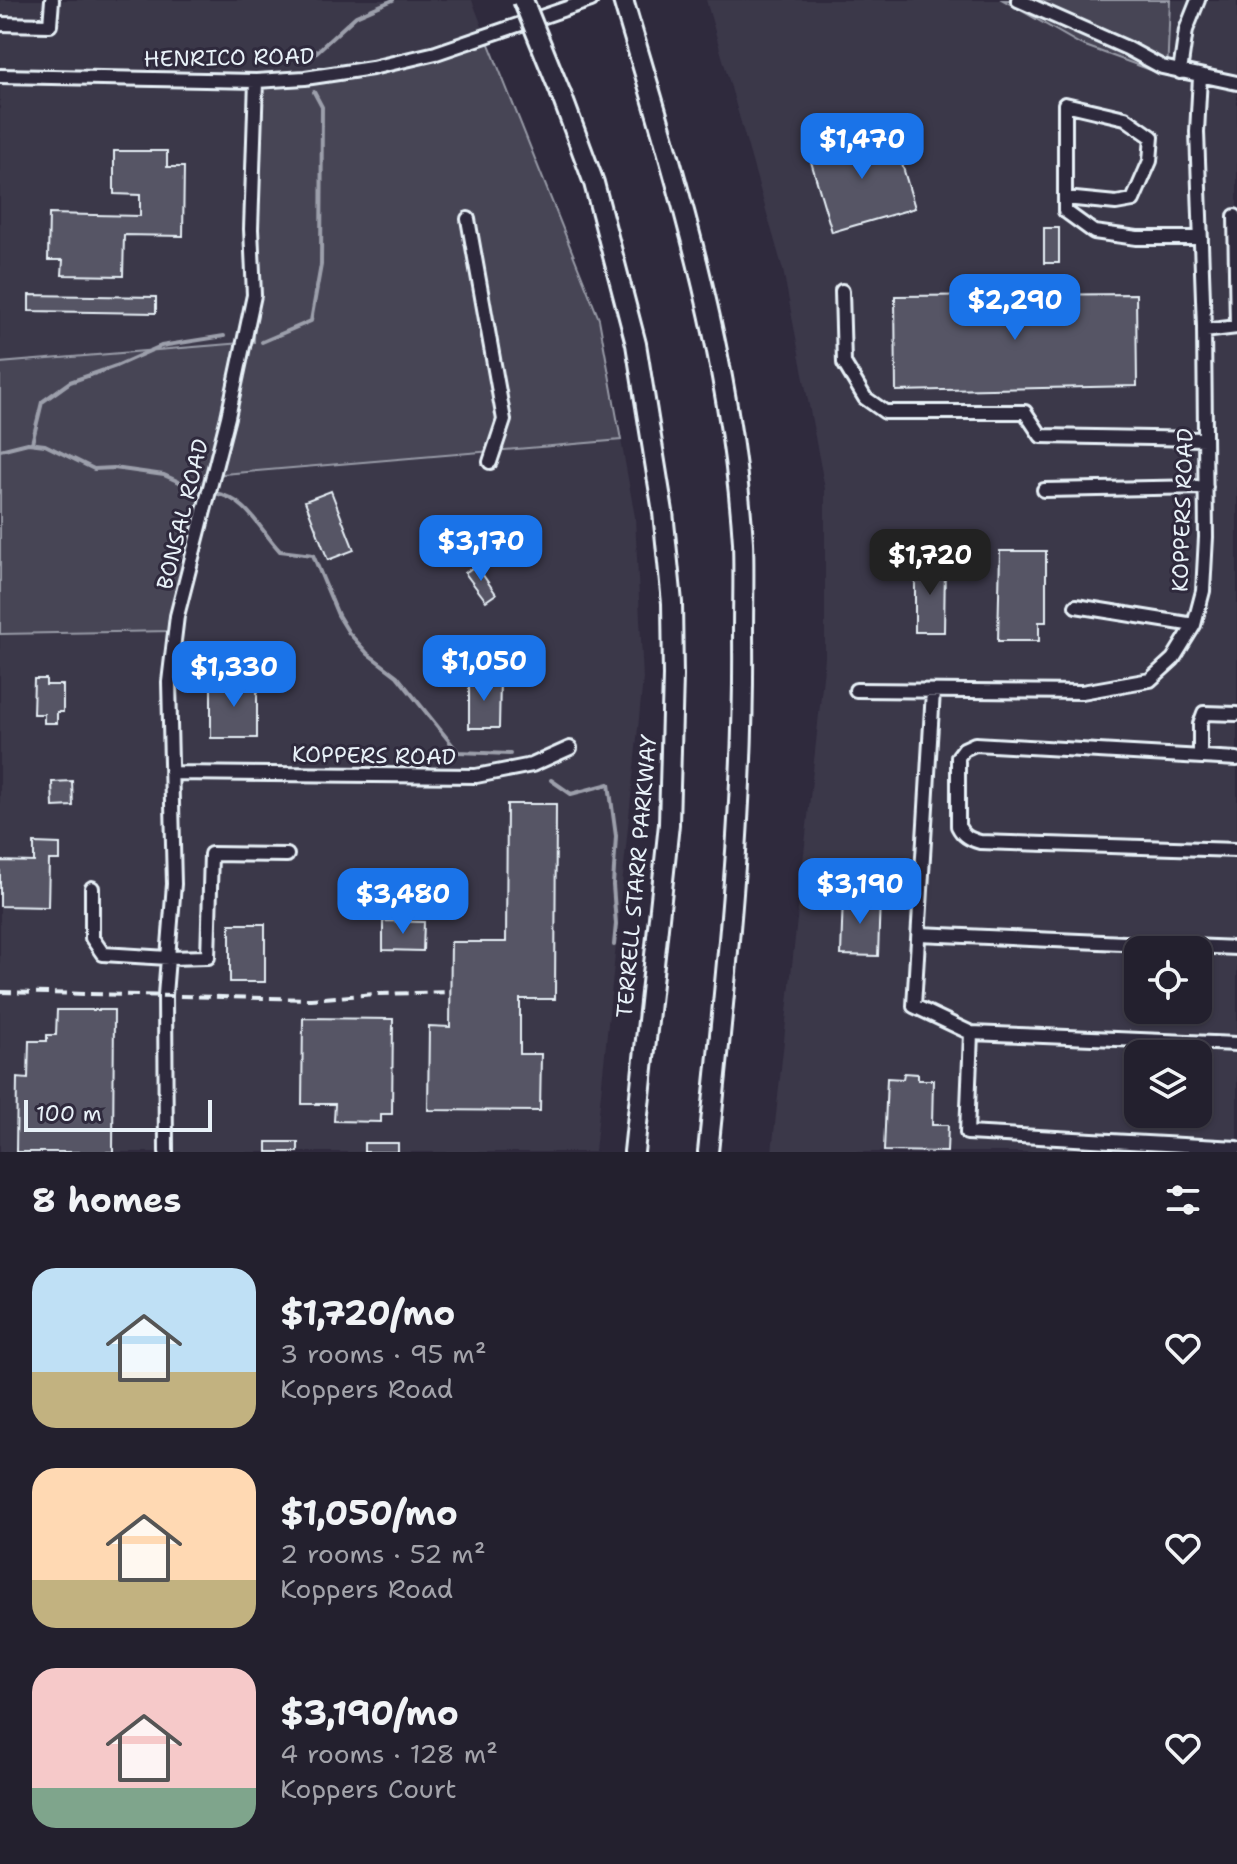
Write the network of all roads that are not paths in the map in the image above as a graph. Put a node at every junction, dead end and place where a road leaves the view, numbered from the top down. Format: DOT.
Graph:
graph roads {
  1 [pos="52,0"];
  2 [pos="523,0"];
  3 [pos="591,0"];
  4 [pos="623,0"];
  5 [pos="1018,0"];
  6 [pos="1198,0"];
  7 [pos="0,24"];
  8 [pos="1180,72"];
  9 [pos="0,76"];
  10 [pos="1200,77"];
  11 [pos="256,81"];
  12 [pos="1237,83"];
  13 [pos="1065,198"];
  14 [pos="1235,216"];
  15 [pos="468,219"];
  16 [pos="1201,238"];
  17 [pos="842,291"];
  18 [pos="1237,327"];
  19 [pos="1204,331"];
  20 [pos="1205,439"];
  21 [pos="490,462"];
  22 [pos="1206,487"];
  23 [pos="1044,490"];
  24 [pos="1076,606"];
  25 [pos="1194,625"];
  26 [pos="856,690"];
  27 [pos="933,691"];
  28 [pos="1237,714"];
  29 [pos="570,748"];
  30 [pos="1200,757"];
  31 [pos="1237,759"];
  32 [pos="173,773"];
  33 [pos="1237,850"];
  34 [pos="287,855"];
  35 [pos="92,888"];
  36 [pos="919,934"];
  37 [pos="1237,948"];
  38 [pos="168,958"];
  39 [pos="971,1033"];
  40 [pos="1237,1044"];
  41 [pos="1237,1148"];
  42 [pos="166,1152"];
  43 [pos="634,1152"];
  44 [pos="708,1152"];
  1 -- 7 [label="street"];
  2 -- 43 [label="highway, TERRELL STARR PARKWAY, bridge"];
  3 -- 11 [label="street, HENRICO ROAD"];
  4 -- 44 [label="highway"];
  5 -- 8 [label="street"];
  6 -- 8 [label="street"];
  8 -- 10 [label="street"];
  9 -- 11 [label="street, HENRICO ROAD"];
  10 -- 12 [label="street"];
  10 -- 16 [label="street, KOPPERS ROAD"];
  11 -- 32 [label="street, BONSAL ROAD"];
  13 -- 13 [label="street"];
  13 -- 16 [label="street"];
  14 -- 18 [label="street"];
  15 -- 21 [label="street"];
  16 -- 19 [label="street, KOPPERS ROAD"];
  17 -- 20 [label="street"];
  18 -- 19 [label="street"];
  19 -- 20 [label="street, KOPPERS ROAD"];
  20 -- 22 [label="street, KOPPERS ROAD"];
  22 -- 23 [label="street"];
  22 -- 25 [label="street, KOPPERS ROAD"];
  24 -- 25 [label="street"];
  25 -- 27 [label="street, KOPPERS ROAD"];
  26 -- 27 [label="street, KOPPERS ROAD"];
  27 -- 36 [label="street"];
  28 -- 30 [label="street"];
  29 -- 32 [label="street, KOPPERS ROAD"];
  30 -- 31 [label="street"];
  30 -- 33 [label="street"];
  32 -- 38 [label="street, BONSAL ROAD"];
  34 -- 38 [label="street"];
  35 -- 38 [label="street"];
  36 -- 37 [label="street"];
  36 -- 39 [label="street"];
  38 -- 42 [label="street, BONSAL ROAD"];
  39 -- 40 [label="street"];
  39 -- 41 [label="street"];
}
